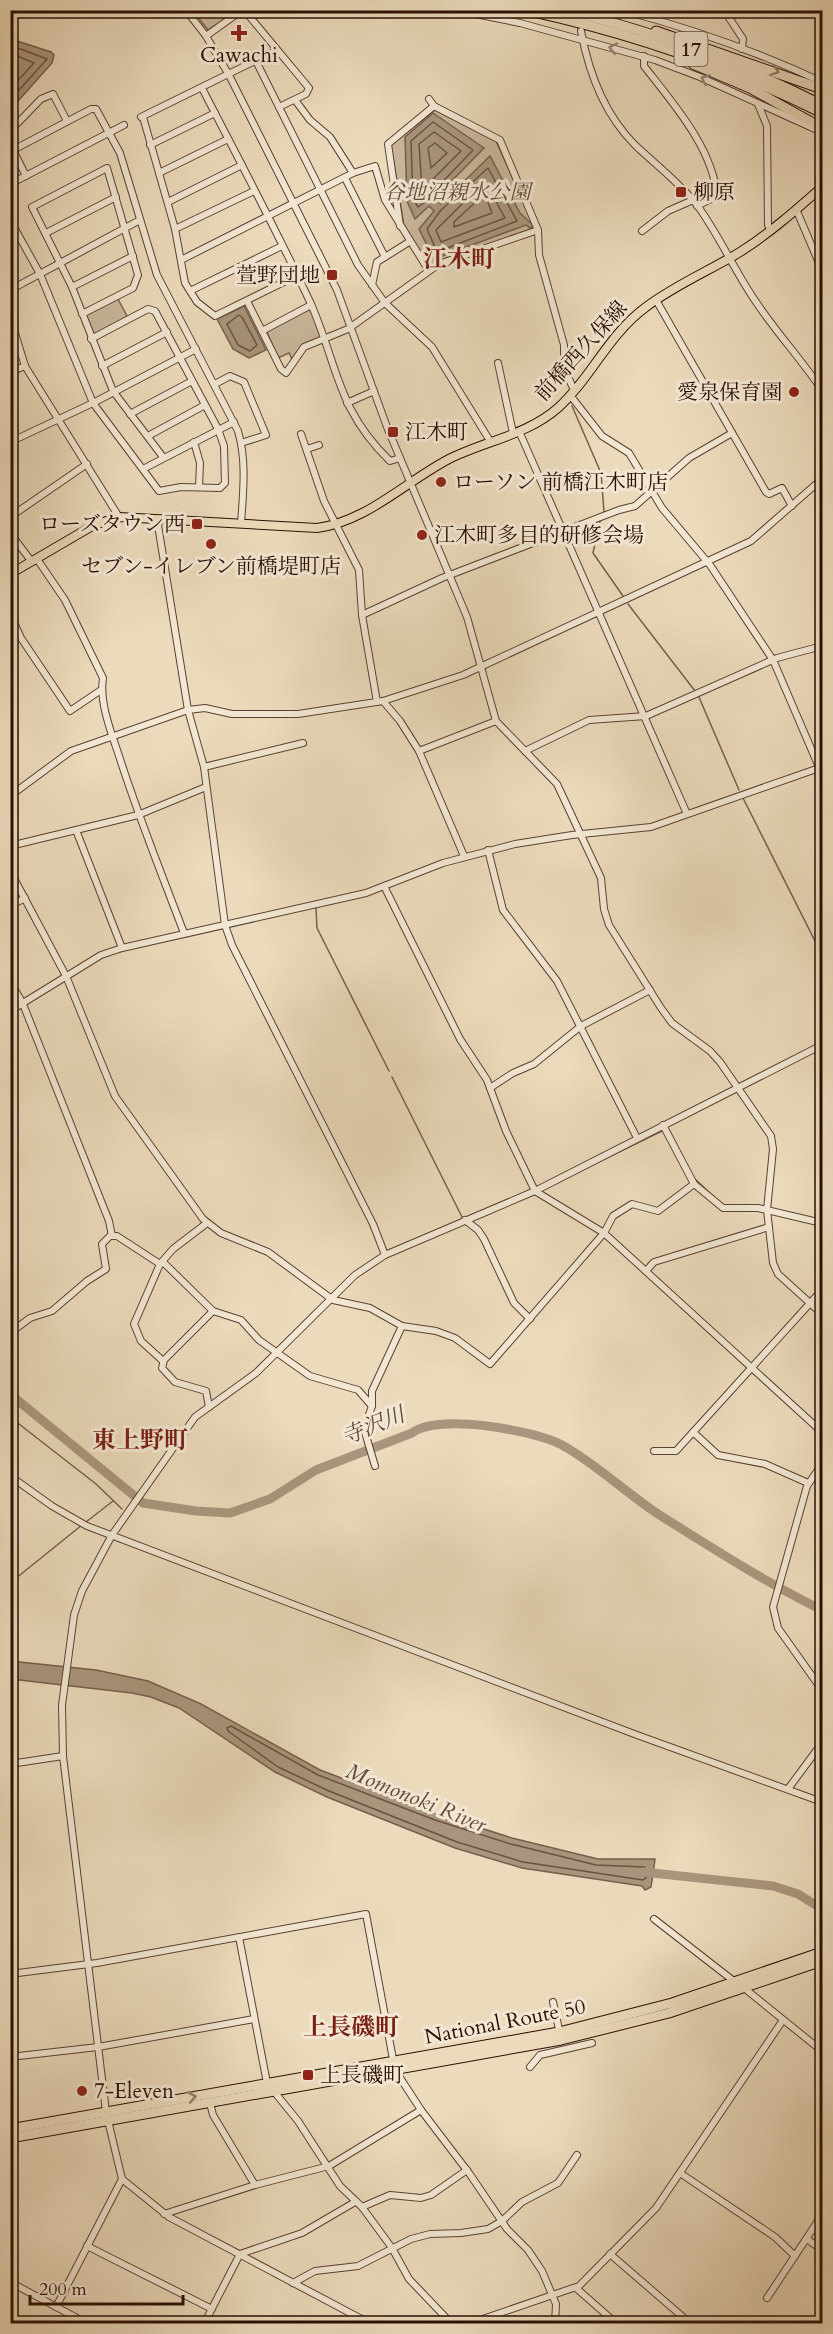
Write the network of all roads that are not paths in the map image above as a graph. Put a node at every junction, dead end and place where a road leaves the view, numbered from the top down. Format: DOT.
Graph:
graph roads {
  1 [pos="186,10"];
  2 [pos="455,10"];
  3 [pos="525,10"];
  4 [pos="564,10"];
  5 [pos="621,10"];
  6 [pos="724,10"];
  7 [pos="820,10"];
  8 [pos="637,12"];
  9 [pos="822,17"];
  10 [pos="598,18"];
  11 [pos="605,30"];
  12 [pos="581,32"];
  13 [pos="206,36"];
  14 [pos="582,41"];
  15 [pos="742,49"];
  16 [pos="277,50"];
  17 [pos="644,56"];
  18 [pos="256,62"];
  19 [pos="229,75"];
  20 [pos="822,82"];
  21 [pos="202,88"];
  22 [pos="822,89"];
  23 [pos="429,99"];
  24 [pos="295,100"];
  25 [pos="758,104"];
  26 [pos="822,105"];
  27 [pos="434,106"];
  28 [pos="279,107"];
  29 [pos="215,113"];
  30 [pos="822,113"];
  31 [pos="67,121"];
  32 [pos="124,125"];
  33 [pos="822,128"];
  34 [pos="10,131"];
  35 [pos="110,132"];
  36 [pos="226,140"];
  37 [pos="150,145"];
  38 [pos="242,165"];
  39 [pos="159,173"];
  40 [pos="353,173"];
  41 [pos="26,176"];
  42 [pos="345,178"];
  43 [pos="10,184"];
  44 [pos="822,187"];
  45 [pos="321,190"];
  46 [pos="254,191"];
  47 [pos="116,197"];
  48 [pos="168,202"];
  49 [pos="695,203"];
  50 [pos="293,204"];
  51 [pos="796,209"];
  52 [pos="267,217"];
  53 [pos="10,220"];
  54 [pos="140,220"];
  55 [pos="400,228"];
  56 [pos="125,229"];
  57 [pos="175,229"];
  58 [pos="538,230"];
  59 [pos="642,231"];
  60 [pos="771,231"];
  61 [pos="46,233"];
  62 [pos="409,242"];
  63 [pos="282,246"];
  64 [pos="133,256"];
  65 [pos="384,257"];
  66 [pos="731,258"];
  67 [pos="181,260"];
  68 [pos="61,263"];
  69 [pos="822,270"];
  70 [pos="429,272"];
  71 [pos="39,274"];
  72 [pos="297,276"];
  73 [pos="372,285"];
  74 [pos="72,288"];
  75 [pos="10,290"];
  76 [pos="190,291"];
  77 [pos="656,300"];
  78 [pos="247,301"];
  79 [pos="386,303"];
  80 [pos="311,305"];
  81 [pos="82,314"];
  82 [pos="10,317"];
  83 [pos="352,326"];
  84 [pos="262,330"];
  85 [pos="167,332"];
  86 [pos="91,339"];
  87 [pos="324,340"];
  88 [pos="196,349"];
  89 [pos="179,356"];
  90 [pos="498,363"];
  91 [pos="25,366"];
  92 [pos="102,366"];
  93 [pos="10,372"];
  94 [pos="192,381"];
  95 [pos="215,384"];
  96 [pos="822,390"];
  97 [pos="374,391"];
  98 [pos="112,392"];
  99 [pos="572,392"];
  100 [pos="93,403"];
  101 [pos="347,403"];
  102 [pos="205,405"];
  103 [pos="130,414"];
  104 [pos="58,421"];
  105 [pos="234,422"];
  106 [pos="218,429"];
  107 [pos="516,432"];
  108 [pos="732,433"];
  109 [pos="301,434"];
  110 [pos="148,436"];
  111 [pos="490,441"];
  112 [pos="10,442"];
  113 [pos="194,442"];
  114 [pos="241,443"];
  115 [pos="319,445"];
  116 [pos="307,449"];
  117 [pos="164,458"];
  118 [pos="400,458"];
  119 [pos="87,464"];
  120 [pos="143,469"];
  121 [pos="822,479"];
  122 [pos="411,481"];
  123 [pos="199,487"];
  124 [pos="652,491"];
  125 [pos="792,506"];
  126 [pos="118,517"];
  127 [pos="10,518"];
  128 [pos="157,519"];
  129 [pos="241,524"];
  130 [pos="335,526"];
  131 [pos="564,532"];
  132 [pos="10,533"];
  133 [pos="35,561"];
  134 [pos="707,561"];
  135 [pos="10,574"];
  136 [pos="450,575"];
  137 [pos="599,613"];
  138 [pos="10,614"];
  139 [pos="362,615"];
  140 [pos="822,646"];
  141 [pos="772,660"];
  142 [pos="482,668"];
  143 [pos="101,690"];
  144 [pos="380,701"];
  145 [pos="188,710"];
  146 [pos="645,716"];
  147 [pos="496,721"];
  148 [pos="112,735"];
  149 [pos="303,743"];
  150 [pos="419,751"];
  151 [pos="525,751"];
  152 [pos="204,767"];
  153 [pos="822,770"];
  154 [pos="206,786"];
  155 [pos="10,796"];
  156 [pos="687,814"];
  157 [pos="138,815"];
  158 [pos="76,830"];
  159 [pos="580,834"];
  160 [pos="10,846"];
  161 [pos="488,850"];
  162 [pos="464,856"];
  163 [pos="10,871"];
  164 [pos="384,886"];
  165 [pos="25,898"];
  166 [pos="10,906"];
  167 [pos="225,925"];
  168 [pos="184,933"];
  169 [pos="122,948"];
  170 [pos="66,976"];
  171 [pos="10,981"];
  172 [pos="650,990"];
  173 [pos="23,1004"];
  174 [pos="10,1011"];
  175 [pos="581,1026"];
  176 [pos="822,1045"];
  177 [pos="490,1088"];
  178 [pos="737,1088"];
  179 [pos="663,1125"];
  180 [pos="638,1138"];
  181 [pos="694,1184"];
  182 [pos="535,1191"];
  183 [pos="767,1210"];
  184 [pos="465,1220"];
  185 [pos="207,1223"];
  186 [pos="822,1223"];
  187 [pos="769,1227"];
  188 [pos="604,1233"];
  189 [pos="111,1235"];
  190 [pos="385,1255"];
  191 [pos="160,1264"];
  192 [pos="646,1270"];
  193 [pos="822,1290"];
  194 [pos="330,1298"];
  195 [pos="810,1303"];
  196 [pos="213,1311"];
  197 [pos="822,1314"];
  198 [pos="530,1319"];
  199 [pos="402,1326"];
  200 [pos="10,1333"];
  201 [pos="276,1352"];
  202 [pos="163,1361"];
  203 [pos="752,1367"];
  204 [pos="372,1406"];
  205 [pos="209,1407"];
  206 [pos="693,1432"];
  207 [pos="822,1432"];
  208 [pos="654,1451"];
  209 [pos="374,1464"];
  210 [pos="822,1464"];
  211 [pos="10,1476"];
  212 [pos="808,1483"];
  213 [pos="112,1535"];
  214 [pos="822,1690"];
  215 [pos="822,1743"];
  216 [pos="63,1756"];
  217 [pos="10,1764"];
  218 [pos="788,1789"];
  219 [pos="822,1802"];
  220 [pos="654,1919"];
  221 [pos="239,1937"];
  222 [pos="822,1952"];
  223 [pos="822,1961"];
  224 [pos="88,1964"];
  225 [pos="10,1974"];
  226 [pos="736,1983"];
  227 [pos="746,1989"];
  228 [pos="553,2002"];
  229 [pos="254,2019"];
  230 [pos="783,2020"];
  231 [pos="561,2040"];
  232 [pos="592,2043"];
  233 [pos="98,2047"];
  234 [pos="822,2051"];
  235 [pos="10,2057"];
  236 [pos="394,2066"];
  237 [pos="530,2067"];
  238 [pos="270,2087"];
  239 [pos="210,2103"];
  240 [pos="421,2110"];
  241 [pos="107,2116"];
  242 [pos="10,2129"];
  243 [pos="10,2138"];
  244 [pos="577,2155"];
  245 [pos="329,2166"];
  246 [pos="466,2170"];
  247 [pos="680,2174"];
  248 [pos="122,2179"];
  249 [pos="255,2185"];
  250 [pos="355,2202"];
  251 [pos="362,2207"];
  252 [pos="164,2214"];
  253 [pos="822,2216"];
  254 [pos="502,2221"];
  255 [pos="807,2239"];
  256 [pos="87,2246"];
  257 [pos="392,2248"];
  258 [pos="822,2250"];
  259 [pos="240,2254"];
  260 [pos="610,2254"];
  261 [pos="795,2256"];
  262 [pos="10,2282"];
  263 [pos="293,2283"];
  264 [pos="576,2288"];
  265 [pos="554,2296"];
  266 [pos="767,2298"];
  267 [pos="56,2307"];
  268 [pos="212,2309"];
  269 [pos="88,2324"];
  270 [pos="204,2324"];
  271 [pos="371,2324"];
  272 [pos="452,2324"];
  273 [pos="468,2324"];
  274 [pos="555,2324"];
  275 [pos="617,2324"];
  276 [pos="691,2324"];
  1 -- 13 [label="street"];
  2 -- 14 [label="street"];
  3 -- 11 [label="highway, 17"];
  4 -- 10 [label="highway, 17"];
  5 -- 8 [label="street"];
  6 -- 15 [label="street"];
  7 -- 9 [label="street"];
  8 -- 15 [label="street"];
  10 -- 22 [label="highway, one-way"];
  10 -- 26 [label="highway, 17"];
  11 -- 30 [label="highway, 17"];
  11 -- 33 [label="highway"];
  12 -- 14 [label="street"];
  13 -- 16 [label="street"];
  13 -- 19 [label="street"];
  17 -- 14 [label="street, one-way"];
  14 -- 49 [label="street"];
  15 -- 20 [label="street"];
  16 -- 18 [label="street"];
  16 -- 24 [label="street"];
  25 -- 17 [label="street, one-way"];
  17 -- 49 [label="street"];
  18 -- 19 [label="street"];
  18 -- 28 [label="street"];
  19 -- 21 [label="street"];
  19 -- 50 [label="street"];
  21 -- 29 [label="street"];
  21 -- 37 [label="street"];
  23 -- 27 [label="street"];
  24 -- 28 [label="street"];
  24 -- 40 [label="street"];
  25 -- 33 [label="street"];
  25 -- 60 [label="street"];
  27 -- 55 [label="street"];
  27 -- 58 [label="street"];
  28 -- 45 [label="street"];
  29 -- 37 [label="street"];
  29 -- 38 [label="street"];
  31 -- 34 [label="street"];
  31 -- 35 [label="street"];
  31 -- 41 [label="street"];
  32 -- 35 [label="street"];
  35 -- 41 [label="street"];
  35 -- 54 [label="street"];
  36 -- 39 [label="street"];
  37 -- 39 [label="street"];
  38 -- 46 [label="street"];
  38 -- 48 [label="street"];
  39 -- 48 [label="street"];
  40 -- 42 [label="street"];
  40 -- 55 [label="street"];
  41 -- 43 [label="street"];
  42 -- 45 [label="street"];
  42 -- 65 [label="street"];
  44 -- 51 [label="main road, 前橋西久保線"];
  45 -- 50 [label="street"];
  45 -- 73 [label="street"];
  46 -- 52 [label="street"];
  46 -- 57 [label="street"];
  47 -- 56 [label="street"];
  47 -- 61 [label="street"];
  47 -- 61 [label="street"];
  48 -- 57 [label="street"];
  49 -- 59 [label="street"];
  49 -- 66 [label="street"];
  50 -- 52 [label="street"];
  50 -- 83 [label="street"];
  51 -- 60 [label="main road, 前橋西久保線"];
  51 -- 69 [label="street"];
  52 -- 63 [label="street"];
  52 -- 67 [label="street"];
  53 -- 71 [label="street"];
  54 -- 56 [label="street"];
  54 -- 88 [label="street"];
  55 -- 62 [label="street"];
  56 -- 64 [label="street"];
  56 -- 68 [label="street"];
  57 -- 67 [label="street"];
  58 -- 70 [label="street"];
  58 -- 99 [label="street"];
  60 -- 66 [label="main road, 前橋西久保線"];
  61 -- 68 [label="street"];
  62 -- 65 [label="street"];
  62 -- 70 [label="street"];
  63 -- 72 [label="street"];
  63 -- 76 [label="street"];
  64 -- 74 [label="street"];
  64 -- 81 [label="street"];
  65 -- 73 [label="street"];
  66 -- 77 [label="main road, 前橋西久保線"];
  66 -- 96 [label="street"];
  67 -- 76 [label="street"];
  68 -- 71 [label="street"];
  68 -- 74 [label="street"];
  70 -- 79 [label="street"];
  71 -- 75 [label="street"];
  71 -- 100 [label="street"];
  72 -- 78 [label="street"];
  72 -- 80 [label="street"];
  73 -- 79 [label="street"];
  74 -- 81 [label="street"];
  76 -- 78 [label="street"];
  77 -- 99 [label="main road, 前橋西久保線"];
  77 -- 108 [label="street"];
  78 -- 84 [label="street"];
  79 -- 83 [label="street"];
  79 -- 111 [label="street"];
  80 -- 84 [label="street"];
  80 -- 87 [label="street"];
  81 -- 86 [label="street"];
  82 -- 91 [label="street"];
  83 -- 87 [label="street"];
  83 -- 97 [label="street"];
  84 -- 87 [label="street"];
  85 -- 86 [label="street"];
  85 -- 89 [label="street"];
  85 -- 92 [label="street"];
  86 -- 92 [label="street"];
  87 -- 101 [label="street"];
  88 -- 89 [label="street"];
  88 -- 95 [label="street"];
  89 -- 94 [label="street"];
  89 -- 98 [label="street"];
  90 -- 107 [label="street"];
  91 -- 93 [label="street"];
  91 -- 104 [label="street"];
  92 -- 98 [label="street"];
  94 -- 102 [label="street"];
  94 -- 103 [label="street"];
  95 -- 105 [label="street"];
  95 -- 114 [label="street"];
  97 -- 101 [label="street"];
  97 -- 118 [label="street"];
  98 -- 100 [label="street"];
  98 -- 103 [label="street"];
  99 -- 107 [label="main road, 前橋西久保線"];
  99 -- 124 [label="street"];
  100 -- 104 [label="street"];
  100 -- 120 [label="street"];
  101 -- 118 [label="street"];
  102 -- 106 [label="street"];
  102 -- 110 [label="street"];
  103 -- 110 [label="street"];
  104 -- 112 [label="street"];
  104 -- 119 [label="street"];
  105 -- 106 [label="street"];
  105 -- 114 [label="street"];
  106 -- 113 [label="street"];
  106 -- 123 [label="street"];
  107 -- 111 [label="main road, 前橋西久保線"];
  107 -- 131 [label="street"];
  108 -- 124 [label="street"];
  108 -- 125 [label="street"];
  109 -- 116 [label="street"];
  110 -- 117 [label="street"];
  111 -- 122 [label="main road, 前橋西久保線"];
  113 -- 117 [label="street"];
  113 -- 123 [label="street"];
  114 -- 129 [label="street"];
  115 -- 116 [label="street"];
  116 -- 130 [label="street"];
  117 -- 120 [label="street"];
  118 -- 122 [label="street"];
  119 -- 126 [label="street"];
  119 -- 127 [label="street"];
  120 -- 123 [label="street"];
  121 -- 125 [label="street"];
  122 -- 130 [label="main road, 前橋西久保線"];
  122 -- 136 [label="street"];
  124 -- 131 [label="street"];
  124 -- 134 [label="street"];
  125 -- 134 [label="street"];
  126 -- 128 [label="main road, 前橋西久保線"];
  126 -- 133 [label="main road, 前橋西久保線"];
  128 -- 129 [label="main road, 前橋西久保線"];
  128 -- 145 [label="street"];
  129 -- 130 [label="main road, 前橋西久保線"];
  130 -- 139 [label="street"];
  131 -- 136 [label="street"];
  131 -- 137 [label="street"];
  132 -- 133 [label="street"];
  133 -- 135 [label="main road, 前橋西久保線"];
  133 -- 143 [label="street"];
  134 -- 137 [label="street"];
  134 -- 141 [label="street"];
  136 -- 139 [label="street"];
  136 -- 142 [label="street"];
  137 -- 142 [label="street"];
  137 -- 146 [label="street"];
  138 -- 143 [label="street"];
  139 -- 144 [label="street"];
  140 -- 141 [label="street"];
  141 -- 146 [label="street"];
  141 -- 153 [label="street"];
  142 -- 144 [label="street"];
  142 -- 147 [label="street"];
  143 -- 148 [label="street"];
  144 -- 145 [label="street"];
  144 -- 150 [label="street"];
  145 -- 148 [label="street"];
  145 -- 152 [label="street"];
  146 -- 151 [label="street"];
  146 -- 156 [label="street"];
  147 -- 150 [label="street"];
  147 -- 151 [label="street"];
  148 -- 155 [label="street"];
  148 -- 157 [label="street"];
  149 -- 152 [label="street"];
  150 -- 162 [label="street"];
  151 -- 159 [label="street"];
  152 -- 154 [label="street"];
  153 -- 156 [label="street"];
  154 -- 157 [label="street"];
  154 -- 167 [label="street"];
  156 -- 159 [label="street"];
  157 -- 158 [label="street"];
  157 -- 168 [label="street"];
  158 -- 160 [label="street"];
  158 -- 169 [label="street"];
  159 -- 161 [label="street"];
  159 -- 172 [label="street"];
  161 -- 162 [label="street"];
  161 -- 175 [label="street"];
  162 -- 164 [label="street"];
  163 -- 165 [label="street"];
  164 -- 167 [label="street"];
  164 -- 177 [label="street"];
  165 -- 166 [label="street"];
  165 -- 170 [label="street"];
  167 -- 168 [label="street"];
  167 -- 190 [label="street"];
  168 -- 169 [label="street"];
  169 -- 170 [label="street"];
  170 -- 173 [label="street"];
  170 -- 185 [label="street"];
  171 -- 173 [label="street"];
  172 -- 175 [label="street"];
  172 -- 178 [label="street"];
  173 -- 174 [label="street"];
  173 -- 189 [label="street"];
  175 -- 177 [label="street"];
  175 -- 180 [label="street"];
  176 -- 178 [label="street"];
  177 -- 182 [label="street"];
  178 -- 179 [label="street"];
  178 -- 183 [label="street"];
  179 -- 180 [label="street"];
  179 -- 181 [label="street"];
  180 -- 182 [label="street"];
  181 -- 183 [label="street"];
  181 -- 188 [label="street"];
  182 -- 184 [label="street"];
  182 -- 188 [label="street"];
  183 -- 186 [label="street"];
  183 -- 187 [label="street"];
  184 -- 190 [label="street"];
  184 -- 198 [label="street"];
  185 -- 191 [label="street"];
  185 -- 194 [label="street"];
  187 -- 192 [label="street"];
  187 -- 195 [label="street"];
  188 -- 192 [label="street"];
  188 -- 198 [label="street"];
  189 -- 191 [label="street"];
  189 -- 200 [label="street"];
  190 -- 194 [label="street"];
  191 -- 196 [label="street"];
  191 -- 202 [label="street"];
  192 -- 203 [label="street"];
  193 -- 195 [label="street"];
  194 -- 199 [label="street"];
  194 -- 201 [label="street"];
  195 -- 197 [label="street"];
  195 -- 203 [label="street"];
  196 -- 201 [label="street"];
  196 -- 202 [label="street"];
  198 -- 199 [label="street"];
  199 -- 204 [label="street"];
  201 -- 204 [label="street"];
  201 -- 205 [label="street"];
  202 -- 205 [label="street"];
  203 -- 206 [label="street"];
  203 -- 207 [label="street"];
  204 -- 209 [label="street"];
  205 -- 213 [label="street"];
  206 -- 208 [label="street"];
  206 -- 212 [label="street"];
  210 -- 212 [label="street"];
  211 -- 213 [label="street"];
  212 -- 214 [label="street"];
  213 -- 216 [label="street"];
  213 -- 218 [label="street"];
  215 -- 218 [label="street"];
  216 -- 217 [label="street"];
  216 -- 224 [label="street"];
  218 -- 219 [label="street"];
  220 -- 226 [label="street"];
  221 -- 224 [label="street"];
  221 -- 229 [label="street"];
  221 -- 236 [label="street"];
  222 -- 226 [label="highway, National Route 50"];
  223 -- 227 [label="highway, National Route 50"];
  224 -- 225 [label="street"];
  224 -- 233 [label="street"];
  226 -- 227 [label="street"];
  226 -- 231 [label="highway, National Route 50"];
  227 -- 230 [label="street"];
  227 -- 231 [label="highway, National Route 50"];
  228 -- 231 [label="street"];
  229 -- 233 [label="street"];
  229 -- 238 [label="street"];
  230 -- 234 [label="street"];
  230 -- 247 [label="street"];
  231 -- 232 [label="street"];
  231 -- 236 [label="highway, National Route 50"];
  231 -- 237 [label="street"];
  233 -- 235 [label="street"];
  233 -- 241 [label="street"];
  236 -- 238 [label="highway, National Route 50"];
  236 -- 240 [label="street"];
  238 -- 239 [label="highway, National Route 50"];
  241 -- 238 [label="highway, National Route 50, one-way"];
  238 -- 245 [label="street"];
  239 -- 241 [label="highway, National Route 50"];
  239 -- 249 [label="street"];
  240 -- 245 [label="street"];
  240 -- 246 [label="street"];
  241 -- 242 [label="highway, National Route 50"];
  241 -- 243 [label="highway, National Route 50"];
  241 -- 248 [label="street"];
  244 -- 254 [label="street"];
  245 -- 249 [label="street"];
  245 -- 250 [label="street"];
  246 -- 251 [label="street"];
  246 -- 254 [label="street"];
  247 -- 260 [label="street"];
  247 -- 261 [label="street"];
  248 -- 252 [label="street"];
  248 -- 256 [label="street"];
  249 -- 252 [label="street"];
  250 -- 251 [label="street"];
  250 -- 259 [label="street"];
  251 -- 257 [label="street"];
  252 -- 259 [label="street"];
  253 -- 255 [label="street"];
  254 -- 257 [label="street"];
  254 -- 265 [label="street"];
  255 -- 258 [label="street"];
  255 -- 261 [label="street"];
  256 -- 267 [label="street"];
  256 -- 268 [label="street"];
  257 -- 263 [label="street"];
  257 -- 272 [label="street"];
  259 -- 263 [label="street"];
  259 -- 268 [label="street"];
  260 -- 264 [label="street"];
  260 -- 276 [label="street"];
  261 -- 266 [label="street"];
  262 -- 267 [label="street"];
  263 -- 271 [label="street"];
  264 -- 265 [label="street"];
  264 -- 275 [label="street"];
  265 -- 273 [label="street"];
  265 -- 274 [label="street"];
  267 -- 269 [label="street"];
  268 -- 270 [label="street"];
}
